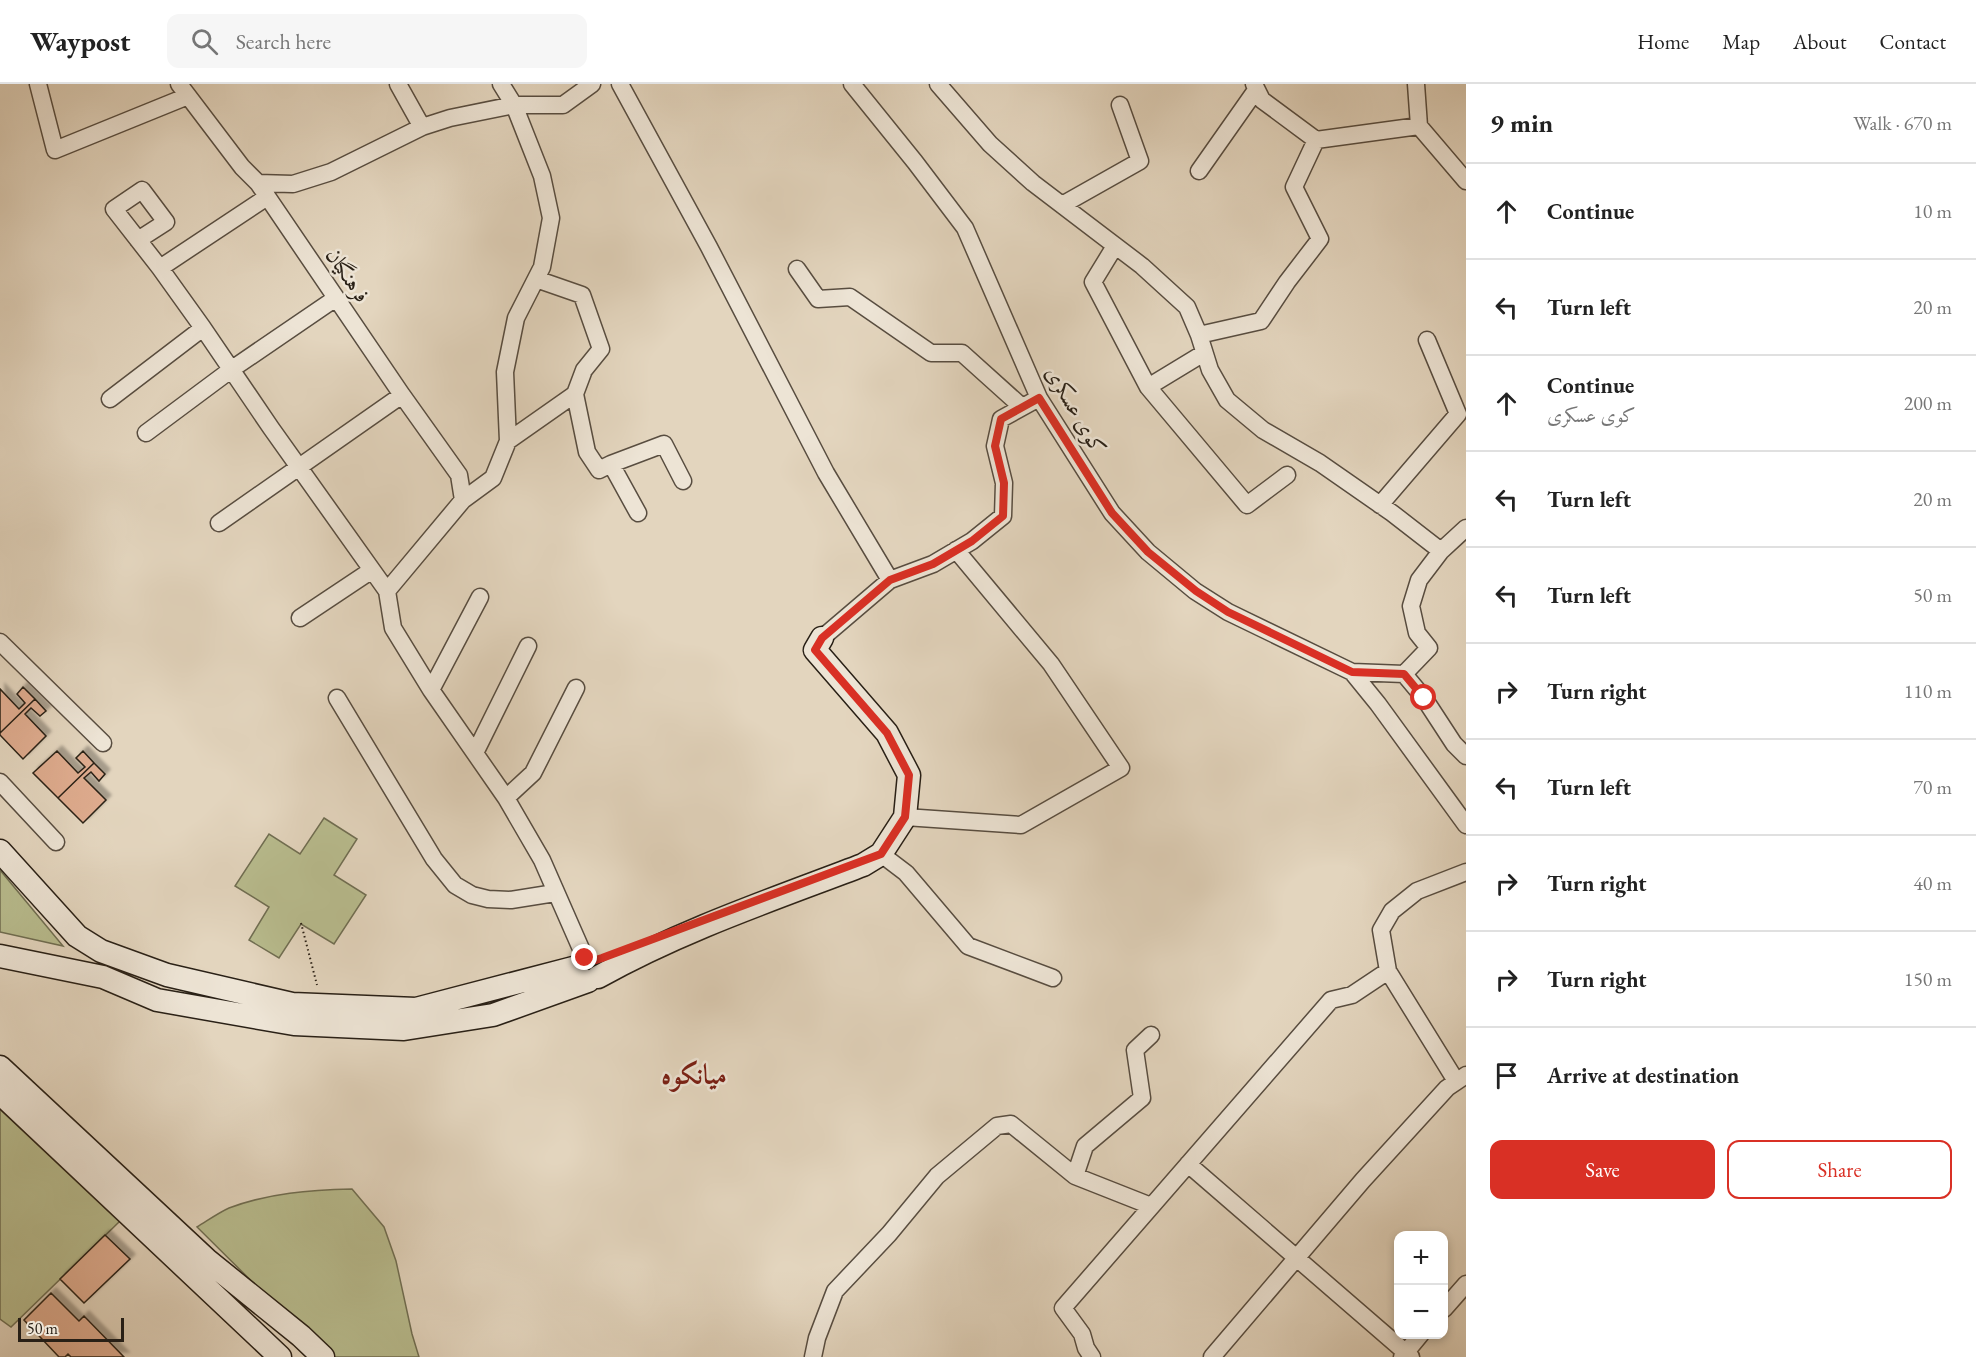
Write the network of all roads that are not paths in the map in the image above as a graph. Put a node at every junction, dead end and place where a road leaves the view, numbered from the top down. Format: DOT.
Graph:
graph roads {
  1 [pos="38,84"];
  2 [pos="398,84"];
  3 [pos="501,84"];
  4 [pos="592,84"];
  5 [pos="620,84"];
  6 [pos="852,84"];
  7 [pos="939,84"];
  8 [pos="1416,84"];
  9 [pos="1255,87"];
  10 [pos="184,90"];
  11 [pos="514,105"];
  12 [pos="1120,105"];
  13 [pos="1419,126"];
  14 [pos="422,127"];
  15 [pos="1316,140"];
  16 [pos="1199,171"];
  17 [pos="1466,181"];
  18 [pos="263,190"];
  19 [pos="1062,205"];
  20 [pos="138,240"];
  21 [pos="1115,246"];
  22 [pos="160,268"];
  23 [pos="797,269"];
  24 [pos="536,279"];
  25 [pos="336,298"];
  26 [pos="203,328"];
  27 [pos="1198,335"];
  28 [pos="1427,339"];
  29 [pos="1204,353"];
  30 [pos="232,369"];
  31 [pos="1148,387"];
  32 [pos="574,394"];
  33 [pos="402,395"];
  34 [pos="1039,398"];
  35 [pos="110,399"];
  36 [pos="1022,407"];
  37 [pos="146,433"];
  38 [pos="508,441"];
  39 [pos="611,464"];
  40 [pos="300,468"];
  41 [pos="1287,475"];
  42 [pos="683,481"];
  43 [pos="463,500"];
  44 [pos="1380,505"];
  45 [pos="638,513"];
  46 [pos="219,523"];
  47 [pos="1466,528"];
  48 [pos="956,550"];
  49 [pos="1441,551"];
  50 [pos="372,570"];
  51 [pos="890,580"];
  52 [pos="387,591"];
  53 [pos="480,597"];
  54 [pos="300,618"];
  55 [pos="822,638"];
  56 [pos="0,642"];
  57 [pos="528,646"];
  58 [pos="1352,672"];
  59 [pos="1404,674"];
  60 [pos="576,688"];
  61 [pos="431,690"];
  62 [pos="337,698"];
  63 [pos="103,743"];
  64 [pos="475,753"];
  65 [pos="1466,756"];
  66 [pos="0,782"];
  67 [pos="506,798"];
  68 [pos="905,817"];
  69 [pos="1466,825"];
  70 [pos="56,842"];
  71 [pos="0,851"];
  72 [pos="881,854"];
  73 [pos="1466,872"];
  74 [pos="555,893"];
  75 [pos="0,956"];
  76 [pos="589,969"];
  77 [pos="1388,971"];
  78 [pos="1053,978"];
  79 [pos="1152,1035"];
  80 [pos="0,1067"];
  81 [pos="1461,1078"];
  82 [pos="0,1092"];
  83 [pos="1188,1164"];
  84 [pos="1075,1176"];
  85 [pos="1151,1206"];
  86 [pos="1296,1259"];
  87 [pos="1466,1284"];
  88 [pos="1448,1304"];
  89 [pos="1418,1339"];
  90 [pos="1406,1356"];
  91 [pos="280,1357"];
  92 [pos="323,1357"];
  93 [pos="813,1357"];
  94 [pos="1092,1357"];
  95 [pos="1212,1357"];
  1 -- 10 [label="street"];
  2 -- 14 [label="street"];
  3 -- 11 [label="street"];
  4 -- 11 [label="street"];
  5 -- 51 [label="street"];
  6 -- 34 [label="street, کوی عسکری"];
  7 -- 19 [label="street"];
  8 -- 13 [label="street"];
  9 -- 15 [label="street"];
  9 -- 16 [label="street"];
  10 -- 18 [label="street, فرهنگیان"];
  11 -- 14 [label="street"];
  11 -- 24 [label="street"];
  12 -- 19 [label="street"];
  13 -- 15 [label="street"];
  13 -- 17 [label="street"];
  14 -- 18 [label="street"];
  15 -- 27 [label="street"];
  18 -- 22 [label="street"];
  18 -- 25 [label="street, فرهنگیان"];
  19 -- 21 [label="street"];
  20 -- 22 [label="street"];
  21 -- 27 [label="street"];
  21 -- 31 [label="street"];
  22 -- 26 [label="street"];
  23 -- 36 [label="street"];
  24 -- 32 [label="street"];
  24 -- 38 [label="street"];
  25 -- 30 [label="street"];
  25 -- 33 [label="street, فرهنگیان"];
  26 -- 30 [label="street"];
  26 -- 35 [label="street"];
  27 -- 29 [label="street"];
  28 -- 44 [label="street"];
  29 -- 31 [label="street"];
  29 -- 44 [label="street"];
  30 -- 37 [label="street"];
  30 -- 40 [label="street"];
  31 -- 41 [label="street"];
  32 -- 38 [label="street"];
  32 -- 39 [label="street"];
  33 -- 40 [label="street"];
  33 -- 43 [label="street, فرهنگیان"];
  34 -- 36 [label="street"];
  34 -- 58 [label="street, کوی عسکری"];
  36 -- 48 [label="street"];
  38 -- 43 [label="street"];
  39 -- 42 [label="street"];
  39 -- 45 [label="street"];
  40 -- 46 [label="street"];
  40 -- 50 [label="street"];
  43 -- 52 [label="street"];
  44 -- 49 [label="street"];
  47 -- 49 [label="street"];
  48 -- 51 [label="street"];
  48 -- 68 [label="street"];
  49 -- 59 [label="street"];
  50 -- 52 [label="street"];
  50 -- 54 [label="street"];
  51 -- 55 [label="street"];
  52 -- 61 [label="street"];
  53 -- 61 [label="street"];
  55 -- 68 [label="main road"];
  56 -- 63 [label="street"];
  57 -- 64 [label="street"];
  58 -- 59 [label="street"];
  58 -- 69 [label="street"];
  59 -- 65 [label="street"];
  60 -- 67 [label="street"];
  61 -- 64 [label="street"];
  62 -- 74 [label="street"];
  64 -- 67 [label="street"];
  66 -- 70 [label="street"];
  67 -- 74 [label="street"];
  68 -- 72 [label="main road"];
  71 -- 76 [label="main road"];
  72 -- 76 [label="main road"];
  72 -- 78 [label="street"];
  73 -- 77 [label="street"];
  74 -- 76 [label="street"];
  75 -- 76 [label="main road"];
  77 -- 81 [label="street"];
  77 -- 83 [label="street"];
  79 -- 84 [label="street"];
  80 -- 92 [label="main road"];
  81 -- 86 [label="street"];
  82 -- 91 [label="main road"];
  83 -- 85 [label="street"];
  83 -- 86 [label="street"];
  84 -- 85 [label="street"];
  84 -- 93 [label="street"];
  85 -- 94 [label="street"];
  86 -- 90 [label="street"];
  86 -- 95 [label="street"];
  87 -- 88 [label="street"];
  89 -- 90 [label="street"];
}
